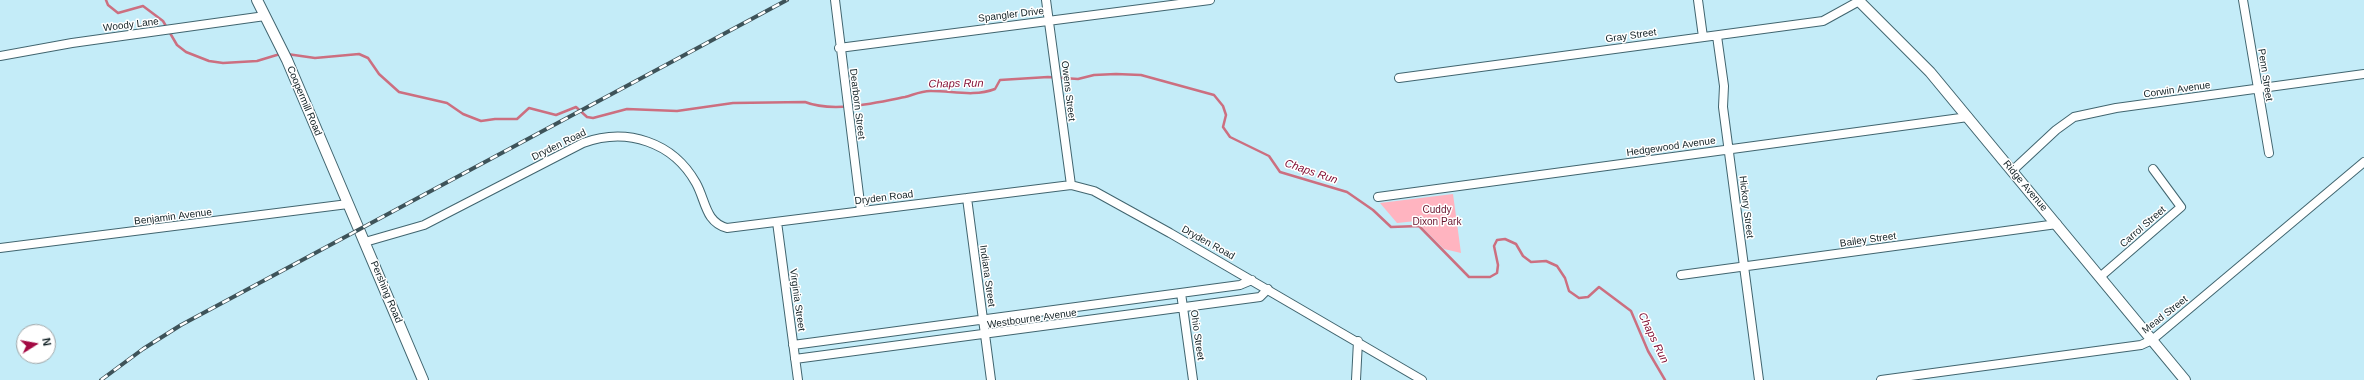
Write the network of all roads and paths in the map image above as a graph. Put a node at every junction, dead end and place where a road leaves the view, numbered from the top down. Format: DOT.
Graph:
graph roads {
  1 [pos="257,0"];
  2 [pos="834,0"];
  3 [pos="1046,0"];
  4 [pos="1210,0"];
  5 [pos="1698,0"];
  6 [pos="1860,0"];
  7 [pos="2243,0"];
  8 [pos="265,16"];
  9 [pos="1048,20"];
  10 [pos="1717,36"];
  11 [pos="1703,37"];
  12 [pos="839,48"];
  13 [pos="0,56"];
  14 [pos="2364,74"];
  15 [pos="1399,78"];
  16 [pos="2257,88"];
  17 [pos="1968,117"];
  18 [pos="1729,150"];
  19 [pos="2269,153"];
  20 [pos="2364,162"];
  21 [pos="2153,169"];
  22 [pos="2012,171"];
  23 [pos="1070,185"];
  24 [pos="1378,197"];
  25 [pos="967,198"];
  26 [pos="348,204"];
  27 [pos="861,211"];
  28 [pos="777,222"];
  29 [pos="2057,224"];
  30 [pos="365,242"];
  31 [pos="0,248"];
  32 [pos="1744,267"];
  33 [pos="1682,275"];
  34 [pos="2100,277"];
  35 [pos="1252,280"];
  36 [pos="1268,289"];
  37 [pos="1181,293"];
  38 [pos="1183,309"];
  39 [pos="983,319"];
  40 [pos="986,335"];
  41 [pos="2152,340"];
  42 [pos="1358,341"];
  43 [pos="793,344"];
  44 [pos="795,359"];
  45 [pos="423,380"];
  46 [pos="798,380"];
  47 [pos="991,380"];
  48 [pos="1193,380"];
  49 [pos="1356,380"];
  50 [pos="1422,380"];
  51 [pos="1759,380"];
  52 [pos="1881,380"];
  53 [pos="2185,380"];
  1 -- 8 [label="street, Coopermill Road"];
  2 -- 12 [label="street, Dearborn Street"];
  3 -- 9 [label="street, Owens Street"];
  4 -- 9 [label="street, Spangler Drive"];
  5 -- 11 [label="street"];
  6 -- 10 [label="street, Gray Street"];
  6 -- 17 [label="street, Ridge Avenue"];
  7 -- 16 [label="street, Penn Street"];
  8 -- 13 [label="street, Woody Lane"];
  8 -- 26 [label="street, Coopermill Road"];
  9 -- 12 [label="street, Spangler Drive"];
  9 -- 23 [label="street, Owens Street"];
  10 -- 11 [label="street, Gray Street"];
  10 -- 18 [label="street, Hickory Street"];
  11 -- 15 [label="street, Gray Street"];
  12 -- 27 [label="street, Dearborn Street"];
  14 -- 16 [label="street, Corwin Avenue"];
  16 -- 19 [label="street, Penn Street"];
  16 -- 22 [label="street, Corwin Avenue"];
  17 -- 18 [label="street, Hedgewood Avenue"];
  17 -- 22 [label="street, Ridge Avenue"];
  18 -- 24 [label="street, Hedgewood Avenue"];
  18 -- 32 [label="street, Hickory Street"];
  20 -- 41 [label="street, Mead Street"];
  21 -- 34 [label="street, Carrol Street"];
  22 -- 29 [label="street, Ridge Avenue"];
  23 -- 25 [label="street, Dryden Road"];
  23 -- 35 [label="street, Dryden Road"];
  25 -- 27 [label="street, Dryden Road"];
  25 -- 39 [label="street, Indiana Street"];
  26 -- 30 [label="street, Pershing Road"];
  26 -- 31 [label="street, Benjamin Avenue"];
  27 -- 28 [label="street, Dryden Road"];
  28 -- 30 [label="street, Dryden Road"];
  28 -- 43 [label="street, Virginia Street"];
  29 -- 32 [label="street, Bailey Street"];
  29 -- 34 [label="street, Ridge Avenue"];
  30 -- 45 [label="street, Pershing Road"];
  32 -- 33 [label="street, Bailey Street"];
  32 -- 51 [label="street, Hickory Street"];
  34 -- 41 [label="street, Ridge Avenue"];
  35 -- 36 [label="street, Dryden Road"];
  35 -- 37 [label="street, Westbourne Avenue"];
  36 -- 38 [label="street, Westbourne Avenue"];
  36 -- 42 [label="street, Dryden Road"];
  37 -- 38 [label="street, Ohio Street"];
  37 -- 39 [label="street, Westbourne Avenue"];
  38 -- 40 [label="street, Westbourne Avenue"];
  38 -- 48 [label="street, Ohio Street"];
  39 -- 40 [label="street, Indiana Street"];
  39 -- 43 [label="street, Westbourne Avenue"];
  40 -- 44 [label="street, Westbourne Avenue"];
  40 -- 47 [label="street, Indiana Street"];
  41 -- 52 [label="street, Mead Street"];
  41 -- 53 [label="street, Ridge Avenue"];
  42 -- 49 [label="street"];
  42 -- 50 [label="street, Dryden Road"];
  43 -- 44 [label="street, Virginia Street"];
  44 -- 46 [label="street, Virginia Street"];
}
